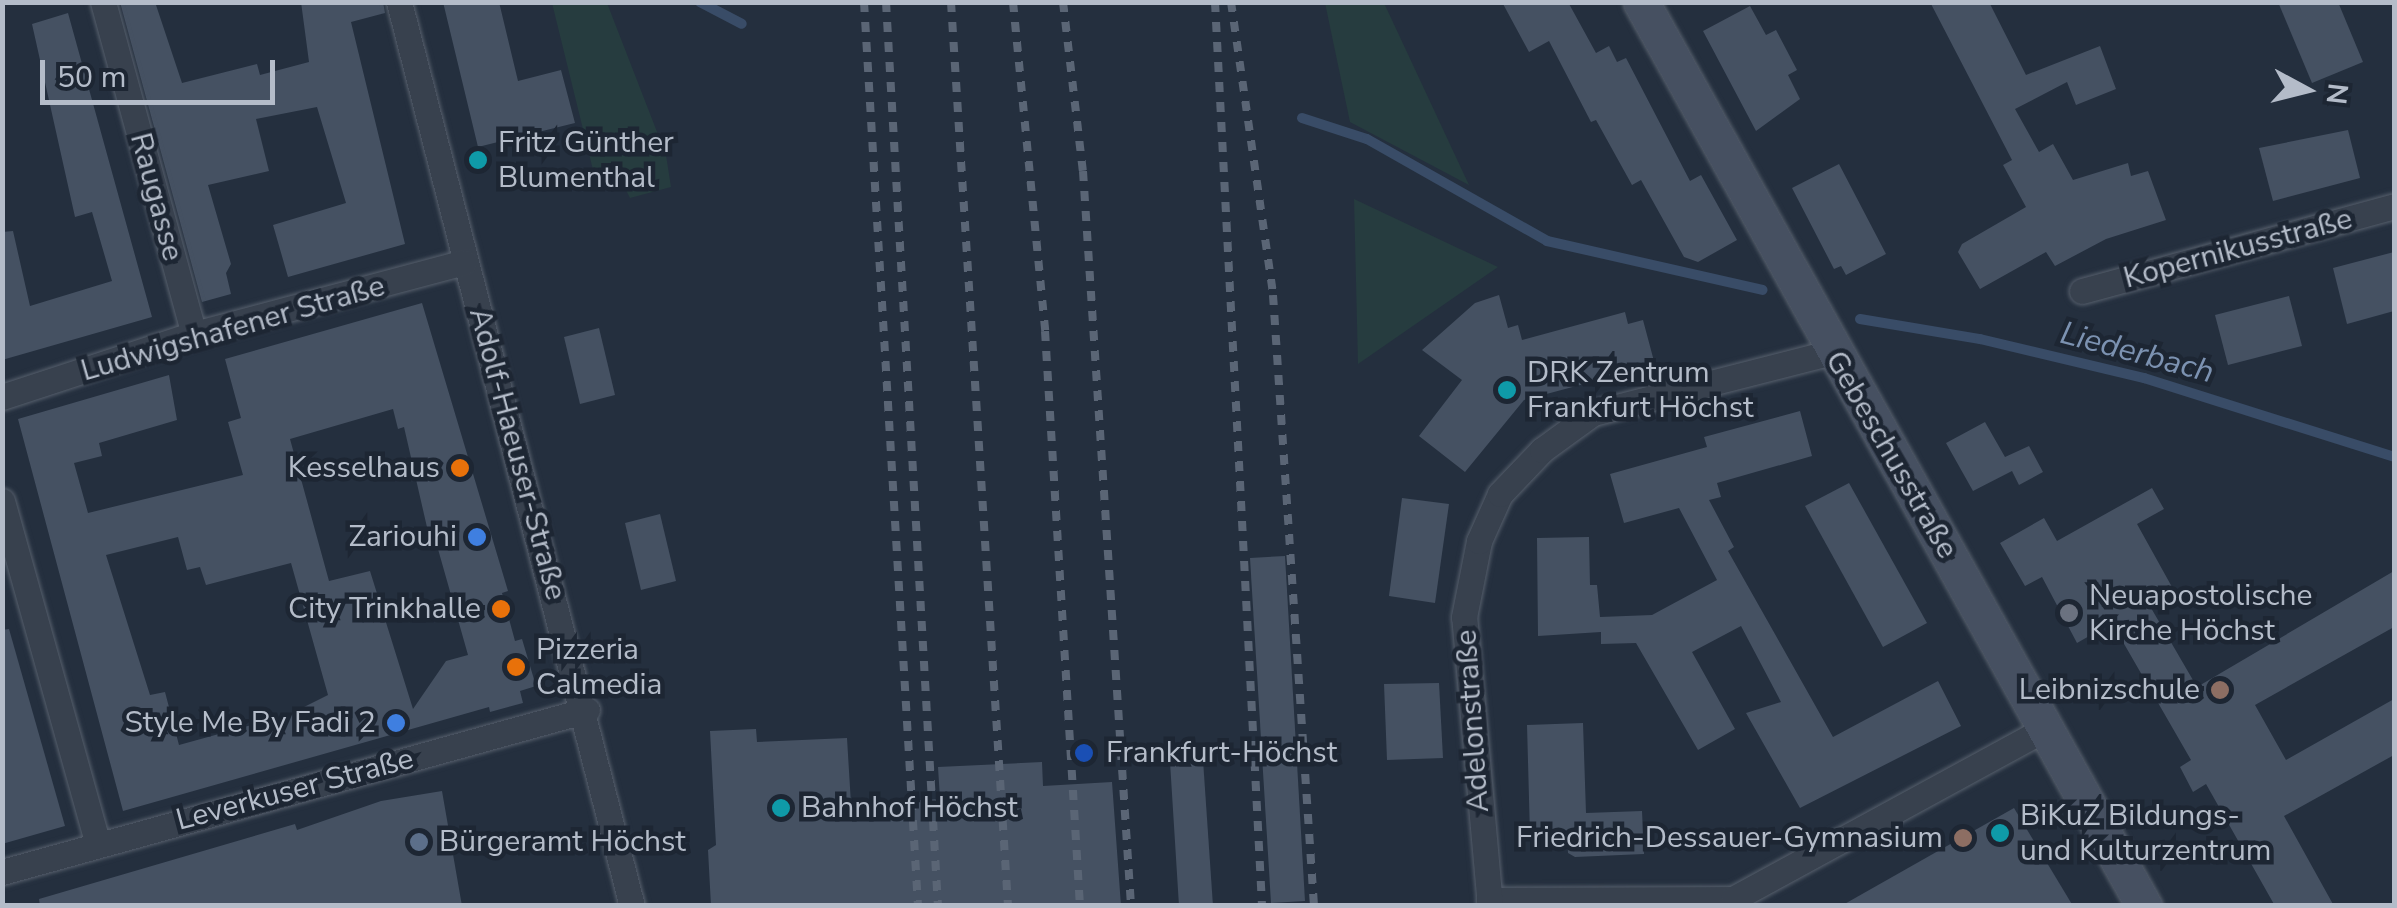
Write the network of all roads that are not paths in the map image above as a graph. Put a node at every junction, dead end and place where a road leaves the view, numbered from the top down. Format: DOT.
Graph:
graph roads {
  1 [pos="103,2"];
  2 [pos="399,2"];
  3 [pos="1641,2"];
  4 [pos="2394,206"];
  5 [pos="464,262"];
  6 [pos="2082,292"];
  7 [pos="194,334"];
  8 [pos="1833,352"];
  9 [pos="2,397"];
  10 [pos="2,501"];
  11 [pos="587,710"];
  12 [pos="2046,728"];
  13 [pos="98,844"];
  14 [pos="2,872"];
  15 [pos="1490,903"];
  16 [pos="632,906"];
  17 [pos="2144,906"];
  1 -- 7 [label="street, Raugasse"];
  2 -- 5 [label="street, Adolf-Haeuser-Straße"];
  3 -- 8 [label="street, Gebeschusstraße"];
  4 -- 6 [label="street, Kopernikusstraße"];
  5 -- 7 [label="street, Ludwigshafener Straße"];
  5 -- 11 [label="street, Adolf-Haeuser-Straße"];
  7 -- 9 [label="street, Ludwigshafener Straße"];
  8 -- 12 [label="street, Gebeschusstraße"];
  8 -- 15 [label="street, Adelonstraße"];
  10 -- 13 [label="street"];
  11 -- 13 [label="street, Leverkuser Straße"];
  11 -- 16 [label="street, Adolf-Haeuser-Straße"];
  12 -- 15 [label="street"];
  12 -- 17 [label="street, Gebeschusstraße"];
  13 -- 14 [label="street, Leverkuser Straße"];
}
